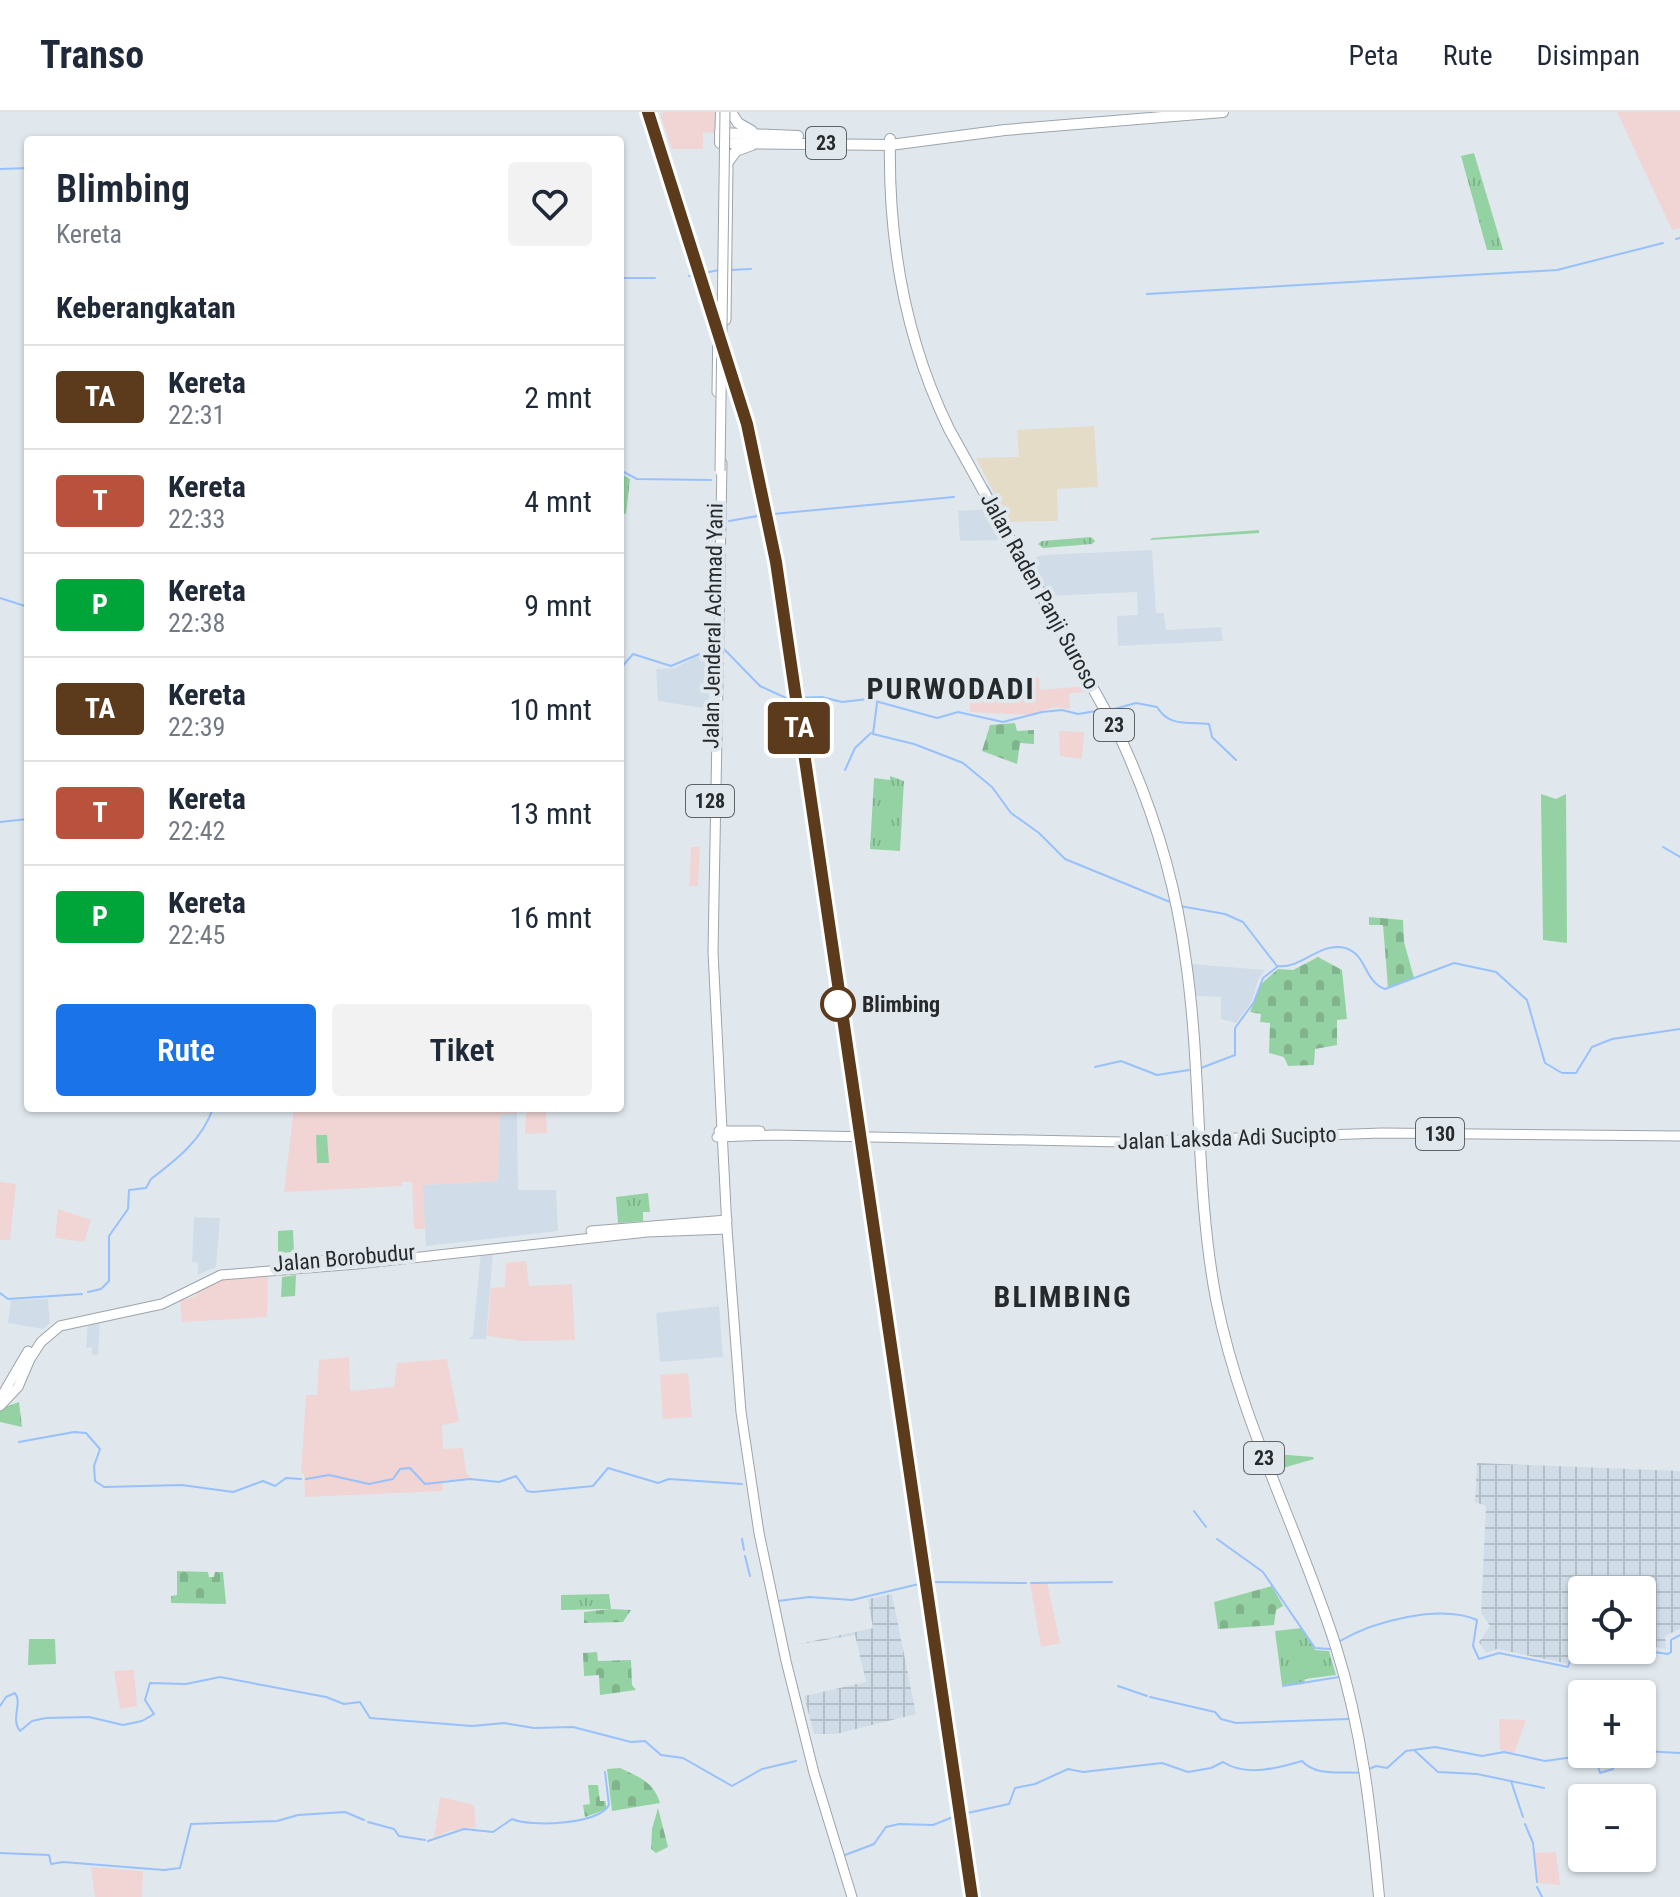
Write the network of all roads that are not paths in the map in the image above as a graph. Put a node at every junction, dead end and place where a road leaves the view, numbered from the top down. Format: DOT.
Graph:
graph roads {
  1 [pos="726,112"];
  2 [pos="1146,112"];
  3 [pos="1223,112"];
  4 [pos="724,138"];
  5 [pos="761,139"];
  6 [pos="890,142"];
  7 [pos="728,162"];
  8 [pos="724,272"];
  9 [pos="720,396"];
  10 [pos="720,471"];
  11 [pos="715,501"];
  12 [pos="721,523"];
  13 [pos="716,645"];
  14 [pos="723,1133"];
  15 [pos="1680,1136"];
  16 [pos="1201,1141"];
  17 [pos="724,1225"];
  18 [pos="730,1314"];
  19 [pos="6,1395"];
  20 [pos="0,1406"];
  21 [pos="816,1789"];
  22 [pos="849,1897"];
  23 [pos="1379,1897"];
  1 -- 4 [label="highway"];
  1 -- 5 [label="highway"];
  1 -- 10 [label="main road, 128, bridge"];
  2 -- 6 [label="highway"];
  3 -- 6 [label="highway"];
  4 -- 5 [label="highway, 23"];
  4 -- 7 [label="main road, Jalan Jenderal Achmad Yani"];
  4 -- 8 [label="main road, Jalan Jenderal Achmad Yani / 128"];
  5 -- 6 [label="highway, 23"];
  5 -- 7 [label="highway"];
  6 -- 16 [label="highway, Jalan Raden Panji Suroso / 23"];
  7 -- 8 [label="main road, Jalan Jenderal Achmad Yani / 128"];
  8 -- 9 [label="main road, Jalan Jenderal Achmad Yani / 128"];
  9 -- 11 [label="main road, Jalan Jenderal Achmad Yani / 128"];
  9 -- 12 [label="main road, Jalan Jenderal Achmad Yani / 128"];
  10 -- 11 [label="main road, 128"];
  10 -- 12 [label="main road, 128"];
  11 -- 13 [label="main road, Jalan Jenderal Achmad Yani / 128"];
  12 -- 13 [label="main road, Jalan Jenderal Achmad Yani / 128"];
  13 -- 14 [label="main road, Jalan Jenderal Achmad Yani / 128"];
  14 -- 16 [label="main road, Jalan Laksda Adi Sucipto / 130"];
  14 -- 17 [label="main road, Jalan Jenderal Achmad Yani / 128"];
  14 -- 17 [label="main road, Jalan Jenderal Achmad Yani"];
  15 -- 16 [label="main road, Jalan Laksda Adi Sucipto / 130"];
  16 -- 23 [label="highway, 23"];
  17 -- 18 [label="main road, Jalan Jenderal Achmad Yani"];
  17 -- 19 [label="main road, Jalan Borobudur"];
  18 -- 21 [label="main road, Jalan Jenderal Achmad Yani"];
  18 -- 21 [label="main road, Jalan Jenderal Achmad Yani"];
  19 -- 20 [label="main road"];
  21 -- 22 [label="main road"];
}
